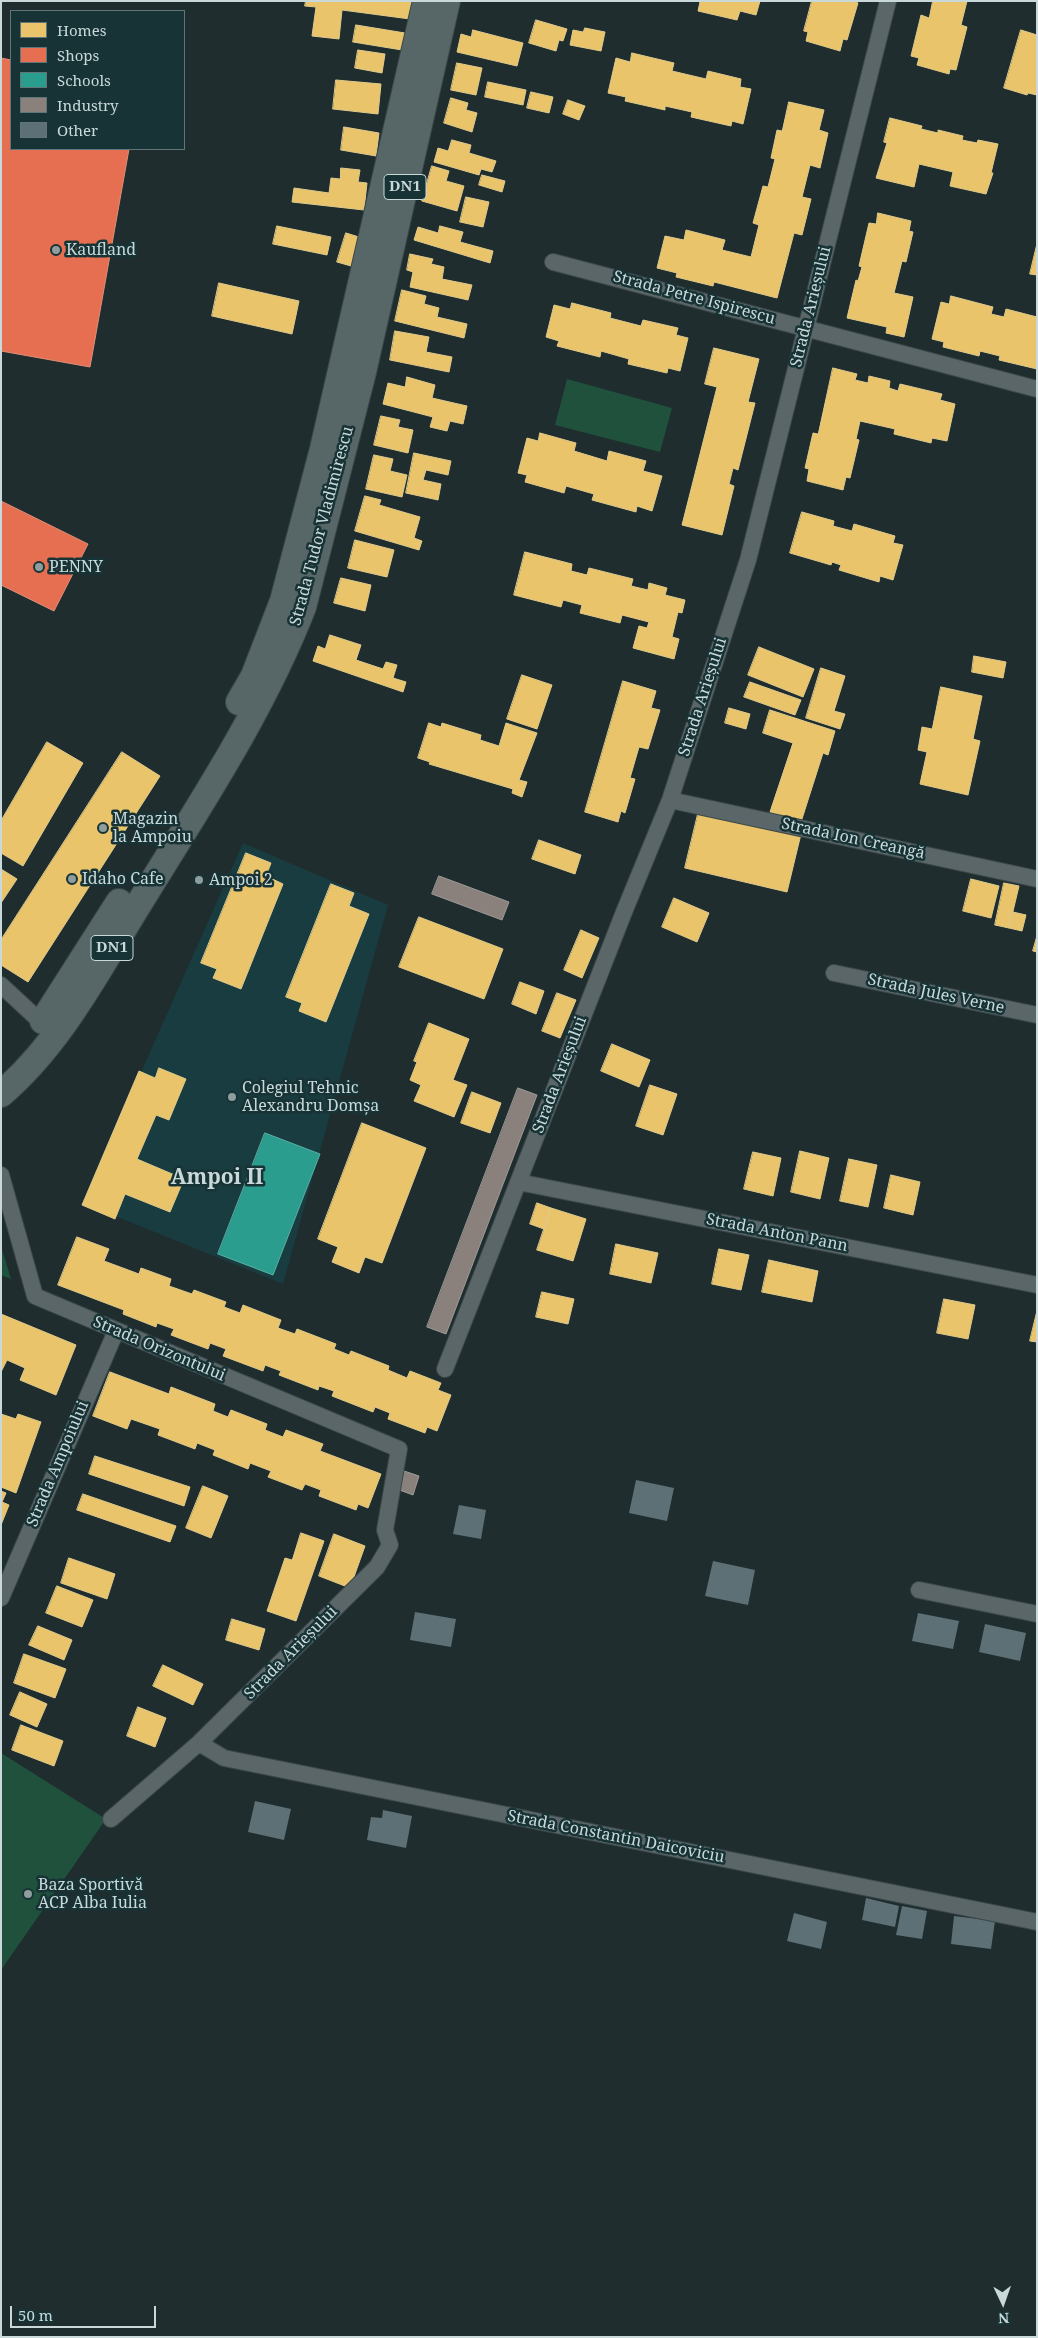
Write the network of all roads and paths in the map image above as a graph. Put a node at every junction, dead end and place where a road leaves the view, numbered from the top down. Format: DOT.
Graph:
graph roads {
  1 [pos="426,1"];
  2 [pos="447,1"];
  3 [pos="888,1"];
  4 [pos="553,262"];
  5 [pos="806,328"];
  6 [pos="1037,389"];
  7 [pos="670,800"];
  8 [pos="1037,878"];
  9 [pos="834,973"];
  10 [pos="1,985"];
  11 [pos="1037,1014"];
  12 [pos="42,1023"];
  13 [pos="1,1072"];
  14 [pos="1,1094"];
  15 [pos="1,1175"];
  16 [pos="518,1182"];
  17 [pos="1037,1285"];
  18 [pos="116,1331"];
  19 [pos="445,1369"];
  20 [pos="399,1449"];
  21 [pos="919,1590"];
  22 [pos="1,1598"];
  23 [pos="1037,1614"];
  24 [pos="199,1743"];
  25 [pos="111,1819"];
  26 [pos="1037,1922"];
  1 -- 12 [label="main road, Strada Tudor Vladimirescu / DN1"];
  2 -- 14 [label="main road, Strada Tudor Vladimirescu / DN1"];
  3 -- 5 [label="street, Strada Arieșului"];
  4 -- 5 [label="street, Strada Petre Ispirescu"];
  5 -- 6 [label="street, Strada Petre Ispirescu"];
  5 -- 7 [label="street, Strada Arieșului"];
  7 -- 8 [label="street, Strada Ion Creangă"];
  7 -- 16 [label="street, Strada Arieșului"];
  9 -- 11 [label="street, Strada Jules Verne"];
  10 -- 12 [label="street"];
  12 -- 13 [label="main road, Strada Tudor Vladimirescu / DN1"];
  15 -- 18 [label="street, Strada Orizontului"];
  16 -- 17 [label="street, Strada Anton Pann"];
  16 -- 19 [label="street, Strada Arieșului"];
  18 -- 20 [label="street, Strada Orizontului"];
  18 -- 22 [label="street, Strada Ampoiului"];
  20 -- 24 [label="street, Strada Arieșului"];
  21 -- 23 [label="street"];
  24 -- 25 [label="street, Strada Arieșului"];
  24 -- 26 [label="street, Strada Constantin Daicoviciu"];
}
